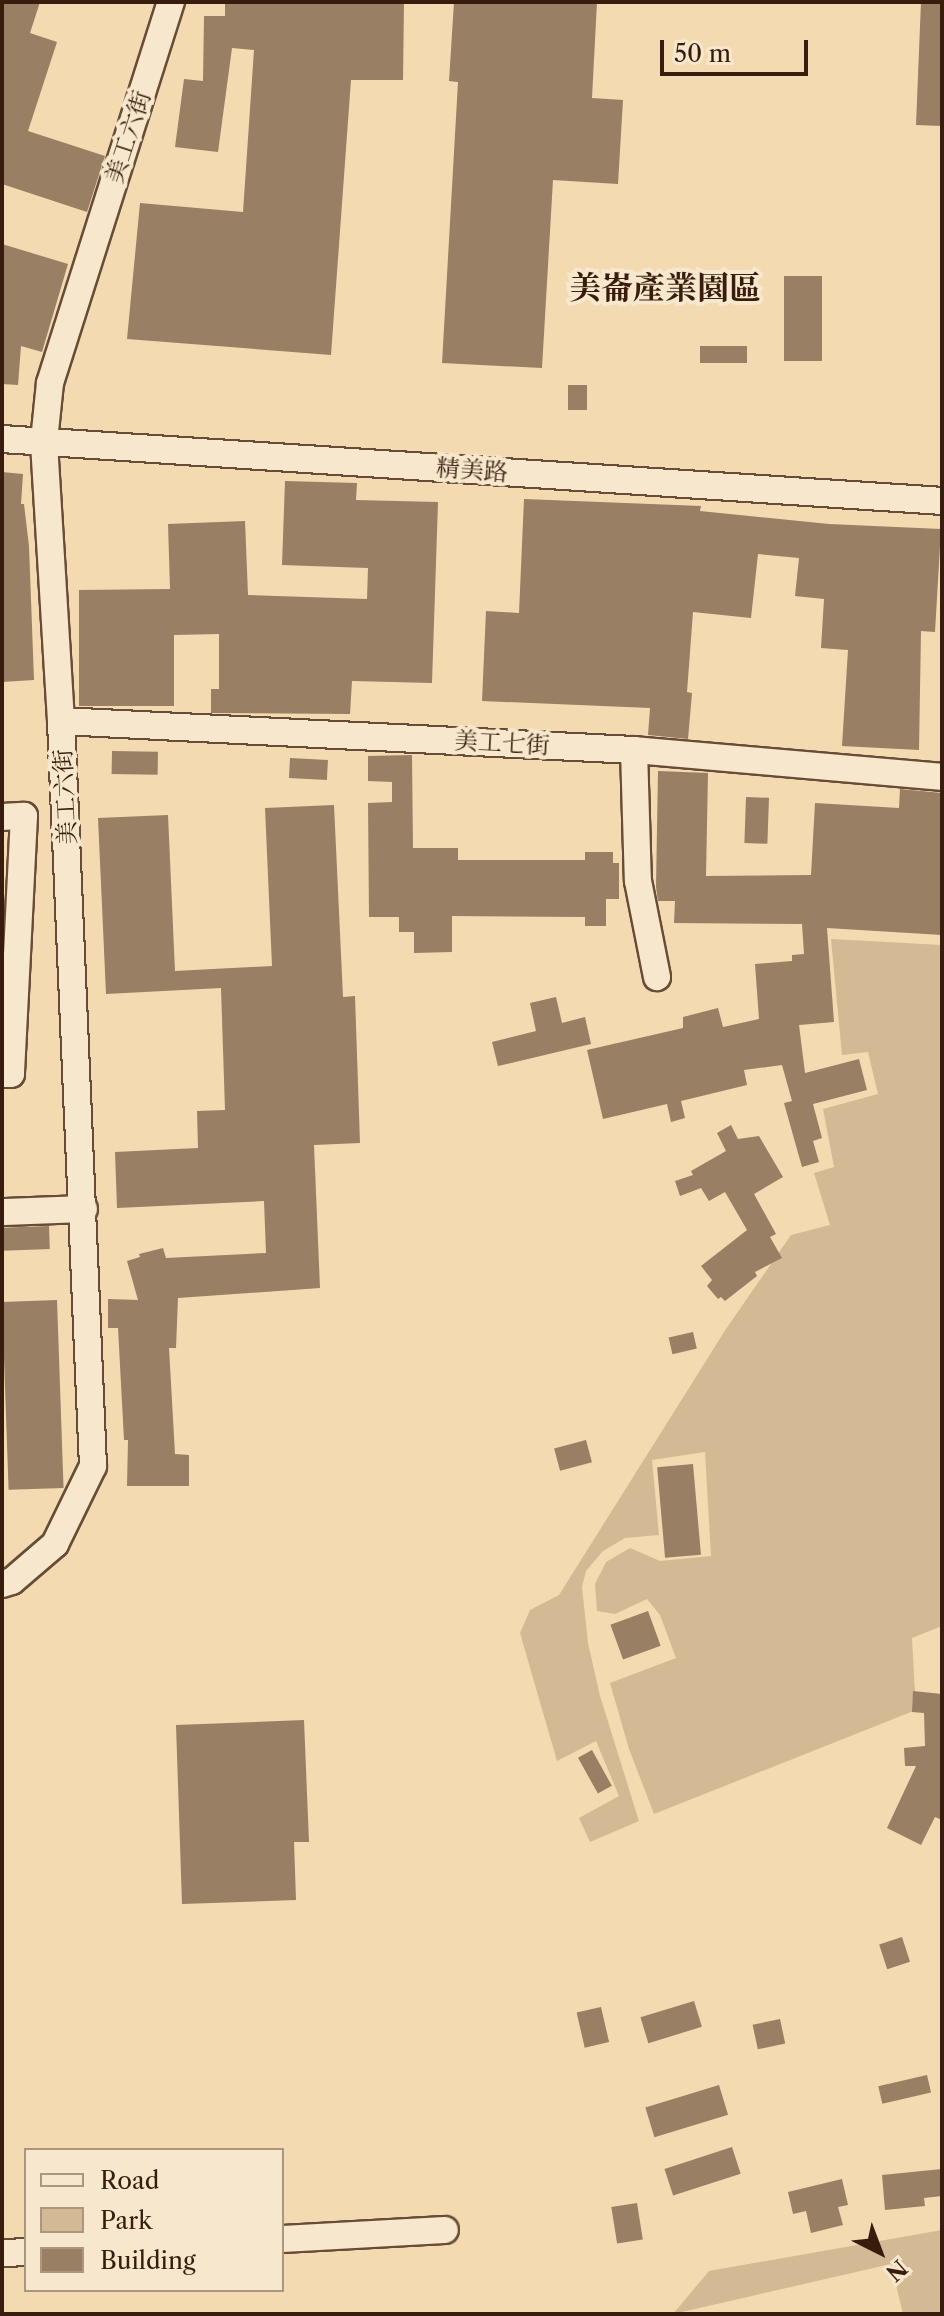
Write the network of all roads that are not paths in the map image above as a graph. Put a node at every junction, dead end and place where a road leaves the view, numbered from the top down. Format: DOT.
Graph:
graph roads {
  1 [pos="171,2"];
  2 [pos="2,439"];
  3 [pos="44,441"];
  4 [pos="942,501"];
  5 [pos="61,721"];
  6 [pos="634,750"];
  7 [pos="942,777"];
  8 [pos="2,817"];
  9 [pos="657,977"];
  10 [pos="10,982"];
  11 [pos="2,1074"];
  12 [pos="84,1209"];
  13 [pos="2,1212"];
  14 [pos="7,1582"];
  15 [pos="445,2230"];
  16 [pos="284,2239"];
  17 [pos="24,2252"];
  18 [pos="2,2253"];
  1 -- 3 [label="street, 美工六街"];
  2 -- 3 [label="street, 精美路"];
  3 -- 4 [label="street, 精美路"];
  3 -- 5 [label="street, 美工六街"];
  5 -- 6 [label="street, 美工七街"];
  5 -- 12 [label="street, 美工六街"];
  6 -- 7 [label="street, 美工七街"];
  6 -- 9 [label="street"];
  8 -- 10 [label="street"];
  10 -- 11 [label="street"];
  12 -- 13 [label="street"];
  12 -- 14 [label="street, 美工六街"];
  15 -- 16 [label="street"];
  17 -- 18 [label="street"];
}
